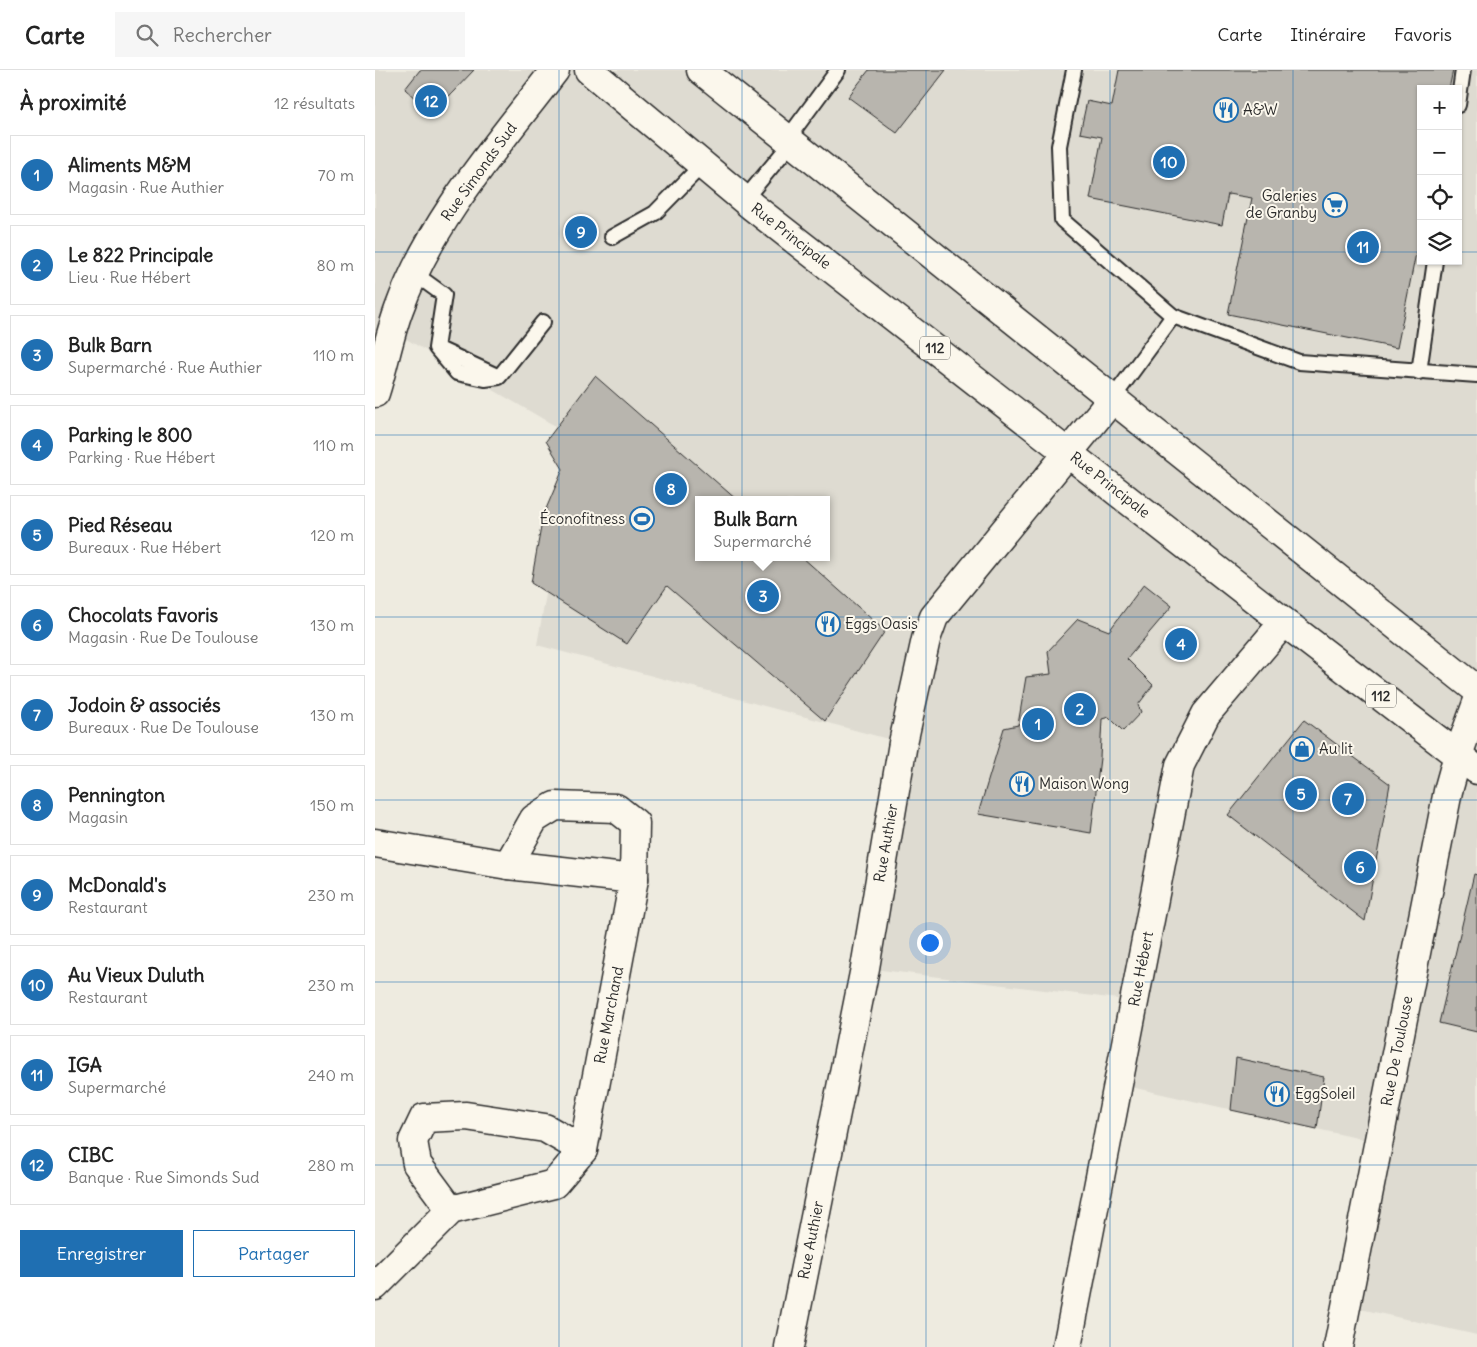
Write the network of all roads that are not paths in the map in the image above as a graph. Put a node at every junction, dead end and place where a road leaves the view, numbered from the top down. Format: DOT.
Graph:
graph roads {
  1 [pos="555,70"];
  2 [pos="589,70"];
  3 [pos="701,70"];
  4 [pos="838,70"];
  5 [pos="1074,70"];
  6 [pos="1463,70"];
  7 [pos="1461,85"];
  8 [pos="790,140"];
  9 [pos="702,165"];
  10 [pos="744,200"];
  11 [pos="612,237"];
  12 [pos="1434,265"];
  13 [pos="415,274"];
  14 [pos="1173,316"];
  15 [pos="543,322"];
  16 [pos="1419,372"];
  17 [pos="1477,375"];
  18 [pos="375,393"];
  19 [pos="1113,398"];
  20 [pos="1069,452"];
  21 [pos="1284,622"];
  22 [pos="1477,690"];
  23 [pos="1477,703"];
  24 [pos="1471,755"];
  25 [pos="375,843"];
  26 [pos="507,866"];
  27 [pos="634,879"];
  28 [pos="583,1150"];
  29 [pos="451,1210"];
  30 [pos="375,1286"];
  31 [pos="789,1347"];
  32 [pos="1067,1347"];
  33 [pos="1338,1347"];
  1 -- 13 [label="street, Rue Simonds Sud"];
  2 -- 9 [label="street, Rue Principale / 112"];
  3 -- 8 [label="street"];
  4 -- 8 [label="lane, Rue Principale"];
  5 -- 14 [label="lane"];
  6 -- 7 [label="lane"];
  8 -- 10 [label="lane, Rue Principale"];
  8 -- 19 [label="street"];
  9 -- 10 [label="street, Rue Principale / 112"];
  9 -- 11 [label="lane"];
  10 -- 20 [label="street, Rue Principale / 112"];
  12 -- 16 [label="lane"];
  13 -- 15 [label="lane"];
  13 -- 18 [label="street, Rue Simonds Sud"];
  14 -- 16 [label="lane"];
  14 -- 19 [label="lane"];
  16 -- 17 [label="lane"];
  19 -- 20 [label="street, Rue Authier"];
  19 -- 22 [label="street"];
  20 -- 21 [label="street, Rue Principale / 112"];
  20 -- 31 [label="street, Rue Authier"];
  21 -- 24 [label="street, Rue Principale / 112"];
  21 -- 32 [label="street, Rue Hébert"];
  23 -- 24 [label="street, Rue De Toulouse"];
  24 -- 33 [label="street, Rue De Toulouse"];
  25 -- 26 [label="street"];
  26 -- 27 [label="street"];
  26 -- 27 [label="street, Rue Marchand"];
  27 -- 28 [label="street, Rue Marchand"];
  28 -- 29 [label="street, Rue Marchand"];
  28 -- 29 [label="street"];
  29 -- 30 [label="street"];
}
